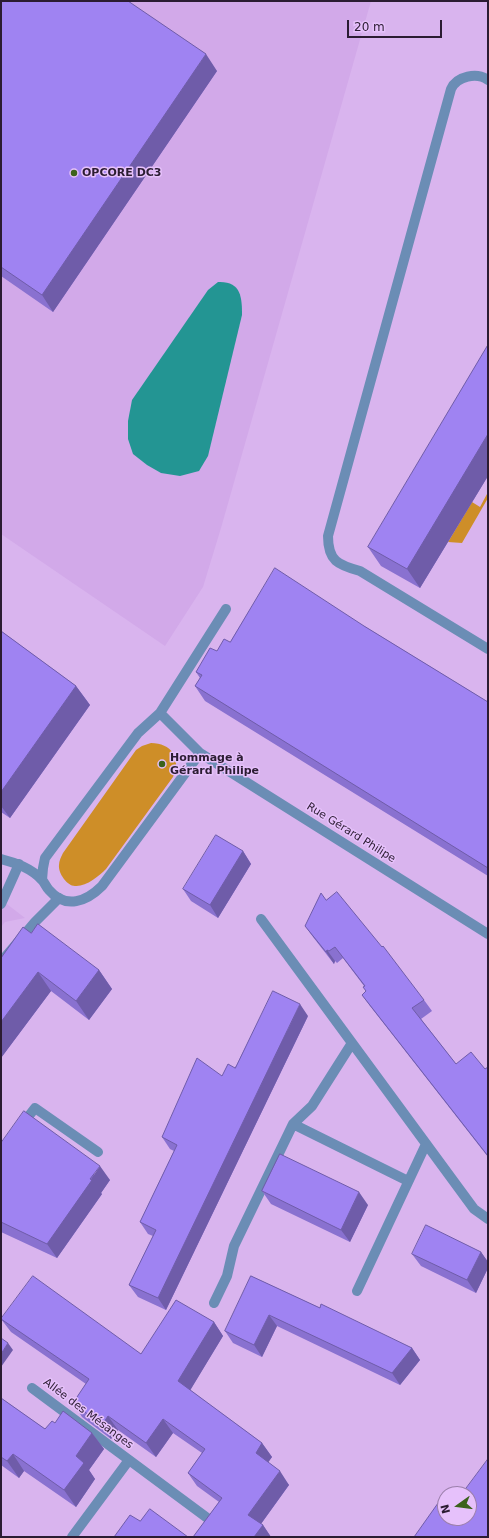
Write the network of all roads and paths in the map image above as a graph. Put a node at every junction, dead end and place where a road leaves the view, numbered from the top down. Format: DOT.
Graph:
graph roads {
  1 [pos="488,80"];
  2 [pos="226,609"];
  3 [pos="488,649"];
  4 [pos="160,713"];
  5 [pos="200,753"];
  6 [pos="1,860"];
  7 [pos="19,864"];
  8 [pos="42,880"];
  9 [pos="59,898"];
  10 [pos="1,904"];
  11 [pos="261,919"];
  12 [pos="488,934"];
  13 [pos="1,962"];
  14 [pos="352,1043"];
  15 [pos="293,1124"];
  16 [pos="14,1136"];
  17 [pos="426,1144"];
  18 [pos="98,1152"];
  19 [pos="408,1181"];
  20 [pos="488,1219"];
  21 [pos="357,1291"];
  22 [pos="214,1303"];
  23 [pos="32,1388"];
  24 [pos="129,1460"];
  25 [pos="210,1520"];
  26 [pos="72,1537"];
  1 -- 3 [label="street"];
  2 -- 4 [label="street"];
  4 -- 5 [label="street, Rue Gérard Philipe"];
  4 -- 8 [label="street"];
  5 -- 9 [label="street"];
  5 -- 12 [label="street, Rue Gérard Philipe"];
  6 -- 7 [label="street"];
  7 -- 8 [label="street"];
  7 -- 10 [label="street"];
  8 -- 9 [label="street"];
  9 -- 13 [label="street"];
  11 -- 14 [label="street"];
  14 -- 15 [label="street"];
  14 -- 17 [label="street"];
  15 -- 19 [label="street"];
  15 -- 22 [label="street"];
  16 -- 18 [label="street"];
  17 -- 19 [label="street"];
  17 -- 20 [label="street"];
  19 -- 21 [label="street"];
  23 -- 24 [label="street, Allée des Mésanges"];
  24 -- 25 [label="street, Allée des Mésanges"];
  24 -- 26 [label="street, Allée des Mésanges"];
}
